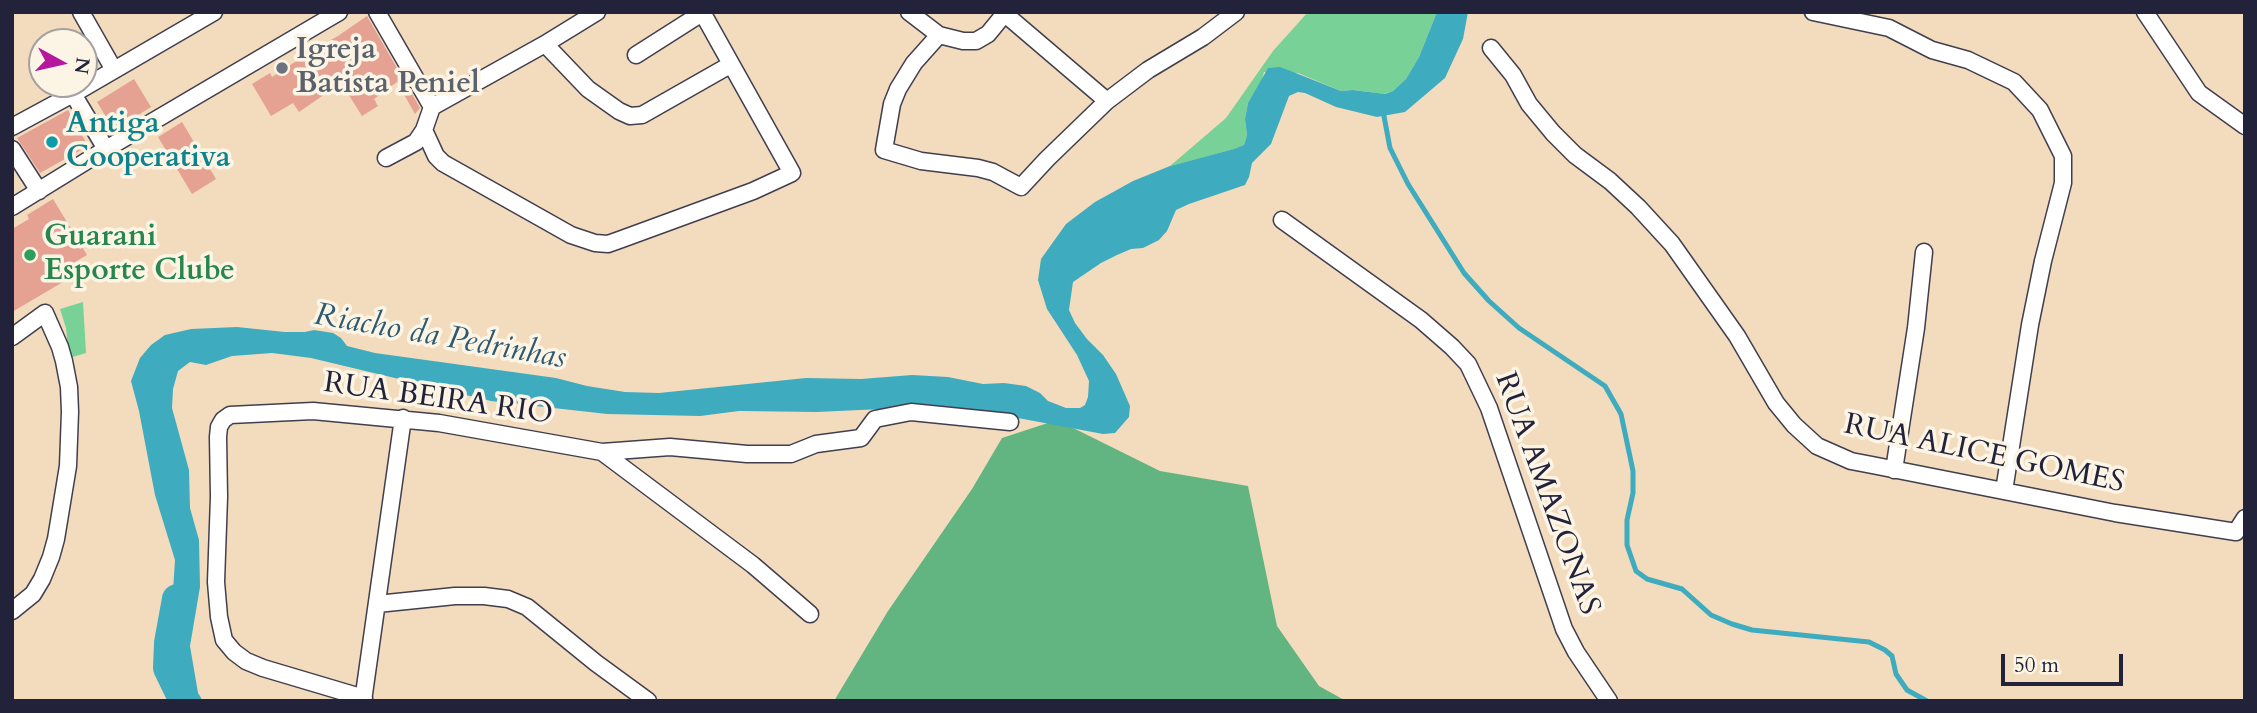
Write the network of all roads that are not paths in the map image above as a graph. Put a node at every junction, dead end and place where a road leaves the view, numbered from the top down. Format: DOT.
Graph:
graph roads {
  1 [pos="80,12"];
  2 [pos="214,12"];
  3 [pos="339,12"];
  4 [pos="377,12"];
  5 [pos="597,12"];
  6 [pos="909,12"];
  7 [pos="1236,12"];
  8 [pos="1813,12"];
  9 [pos="2145,12"];
  10 [pos="702,13"];
  11 [pos="1005,13"];
  12 [pos="939,34"];
  13 [pos="545,44"];
  14 [pos="1491,48"];
  15 [pos="636,55"];
  16 [pos="730,65"];
  17 [pos="114,70"];
  18 [pos="98,79"];
  19 [pos="66,98"];
  20 [pos="75,98"];
  21 [pos="1107,101"];
  22 [pos="432,107"];
  23 [pos="2245,126"];
  24 [pos="12,127"];
  25 [pos="425,130"];
  26 [pos="12,149"];
  27 [pos="106,149"];
  28 [pos="386,158"];
  29 [pos="39,191"];
  30 [pos="12,207"];
  31 [pos="1282,220"];
  32 [pos="1924,252"];
  33 [pos="12,337"];
  34 [pos="403,418"];
  35 [pos="1010,422"];
  36 [pos="602,453"];
  37 [pos="1894,470"];
  38 [pos="2004,491"];
  39 [pos="2245,518"];
  40 [pos="377,604"];
  41 [pos="12,611"];
  42 [pos="810,614"];
  43 [pos="364,699"];
  44 [pos="648,701"];
  45 [pos="1609,701"];
  1 -- 17 [label="street"];
  2 -- 17 [label="street"];
  3 -- 27 [label="street"];
  4 -- 22 [label="street"];
  5 -- 13 [label="street"];
  6 -- 12 [label="street"];
  7 -- 21 [label="street"];
  8 -- 38 [label="street"];
  9 -- 23 [label="street"];
  10 -- 15 [label="street"];
  10 -- 16 [label="street"];
  11 -- 12 [label="street"];
  11 -- 21 [label="street"];
  12 -- 21 [label="street"];
  13 -- 16 [label="street"];
  13 -- 22 [label="street"];
  14 -- 37 [label="street, RUA ALICE GOMES"];
  16 -- 25 [label="street"];
  17 -- 18 [label="street"];
  19 -- 24 [label="street"];
  20 -- 27 [label="street"];
  22 -- 25 [label="street"];
  25 -- 28 [label="street"];
  26 -- 29 [label="street"];
  27 -- 29 [label="street"];
  29 -- 30 [label="street"];
  31 -- 45 [label="street, RUA AMAZONAS"];
  32 -- 37 [label="street"];
  33 -- 41 [label="street"];
  34 -- 36 [label="street, RUA BEIRA RIO"];
  34 -- 40 [label="street"];
  34 -- 43 [label="street, RUA BEIRA RIO"];
  35 -- 36 [label="street, RUA BEIRA RIO"];
  36 -- 42 [label="street"];
  37 -- 38 [label="street, RUA ALICE GOMES"];
  38 -- 39 [label="street, RUA ALICE GOMES"];
  40 -- 43 [label="street"];
  40 -- 44 [label="street"];
}
